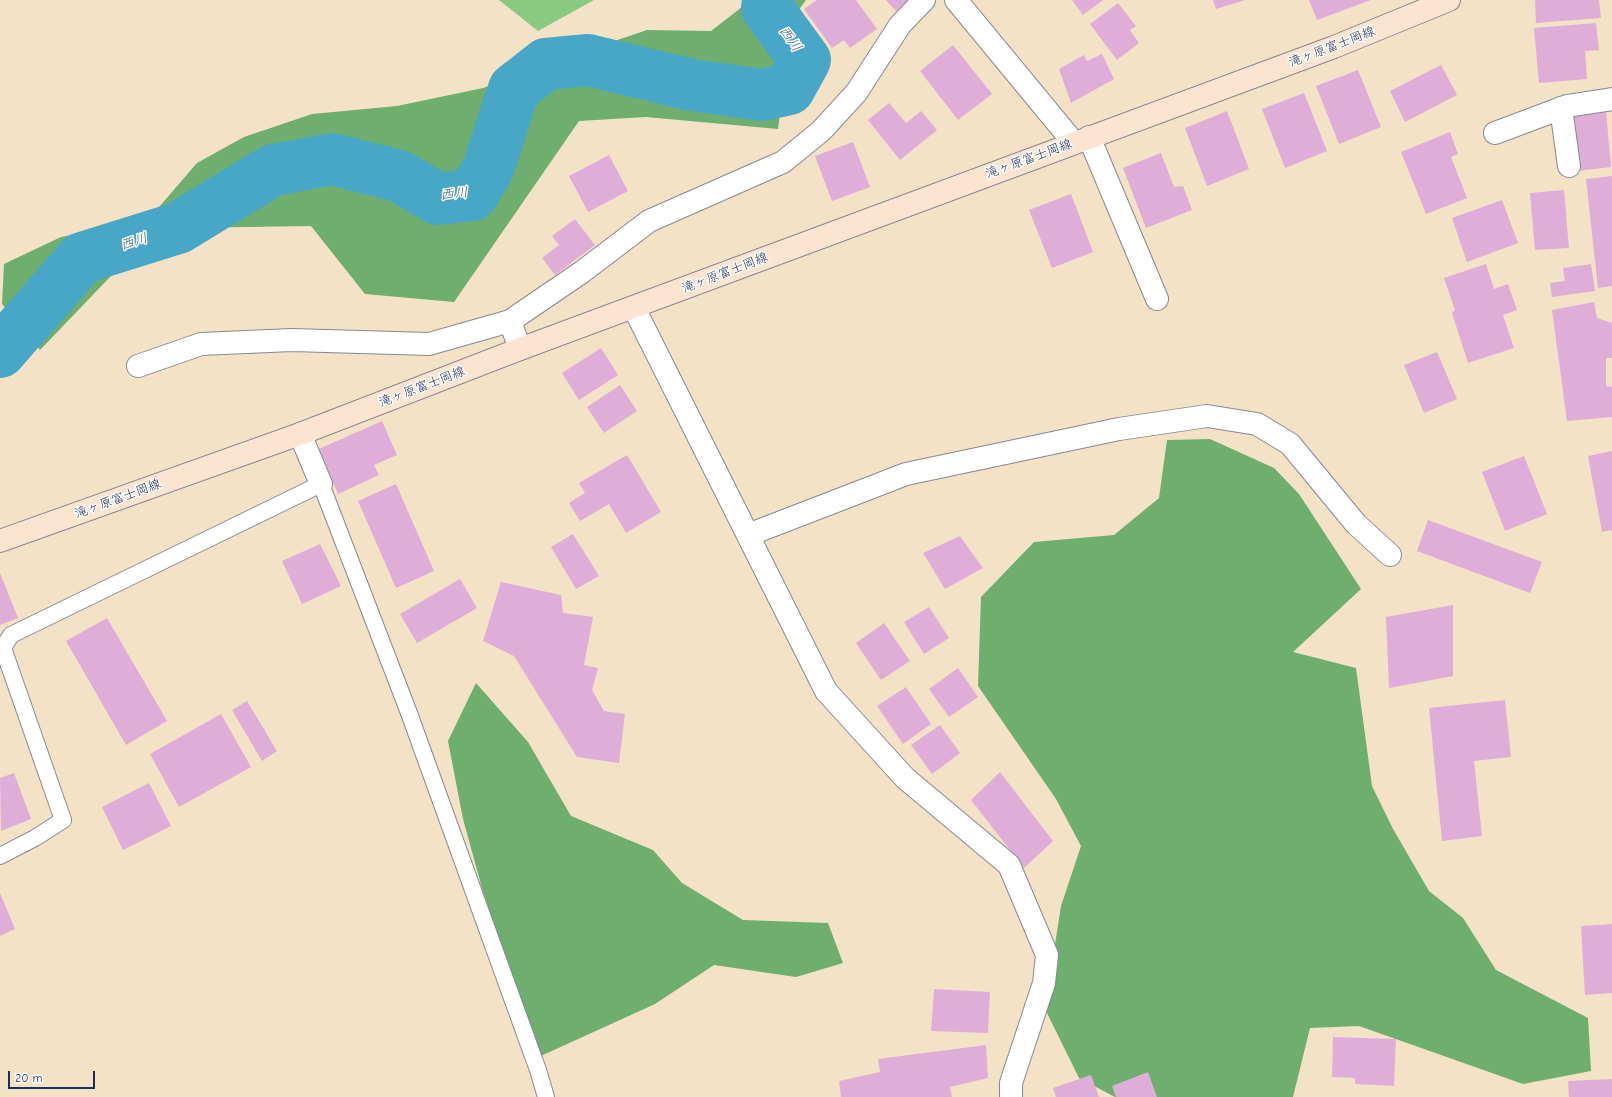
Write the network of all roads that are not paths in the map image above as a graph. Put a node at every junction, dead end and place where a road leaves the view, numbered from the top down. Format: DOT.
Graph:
graph roads {
  1 [pos="924,0"];
  2 [pos="956,0"];
  3 [pos="1448,0"];
  4 [pos="1612,99"];
  5 [pos="1561,108"];
  6 [pos="1495,133"];
  7 [pos="1081,140"];
  8 [pos="1569,166"];
  9 [pos="1157,299"];
  10 [pos="634,308"];
  11 [pos="510,321"];
  12 [pos="520,349"];
  13 [pos="138,366"];
  14 [pos="300,434"];
  15 [pos="321,484"];
  16 [pos="748,535"];
  17 [pos="0,541"];
  18 [pos="1390,555"];
  19 [pos="0,856"];
  20 [pos="546,1097"];
  21 [pos="1011,1097"];
  1 -- 11 [label="street"];
  2 -- 7 [label="street"];
  3 -- 7 [label="main road, 滝ヶ原富士岡線"];
  4 -- 5 [label="street"];
  5 -- 6 [label="street"];
  5 -- 8 [label="street"];
  7 -- 9 [label="street"];
  7 -- 10 [label="main road, 滝ヶ原富士岡線"];
  10 -- 12 [label="main road, 滝ヶ原富士岡線"];
  10 -- 16 [label="street"];
  11 -- 12 [label="street"];
  11 -- 13 [label="street"];
  12 -- 14 [label="main road, 滝ヶ原富士岡線"];
  14 -- 15 [label="street"];
  14 -- 17 [label="main road, 滝ヶ原富士岡線"];
  15 -- 19 [label="lane"];
  15 -- 20 [label="lane"];
  16 -- 18 [label="street"];
  16 -- 21 [label="street"];
}
